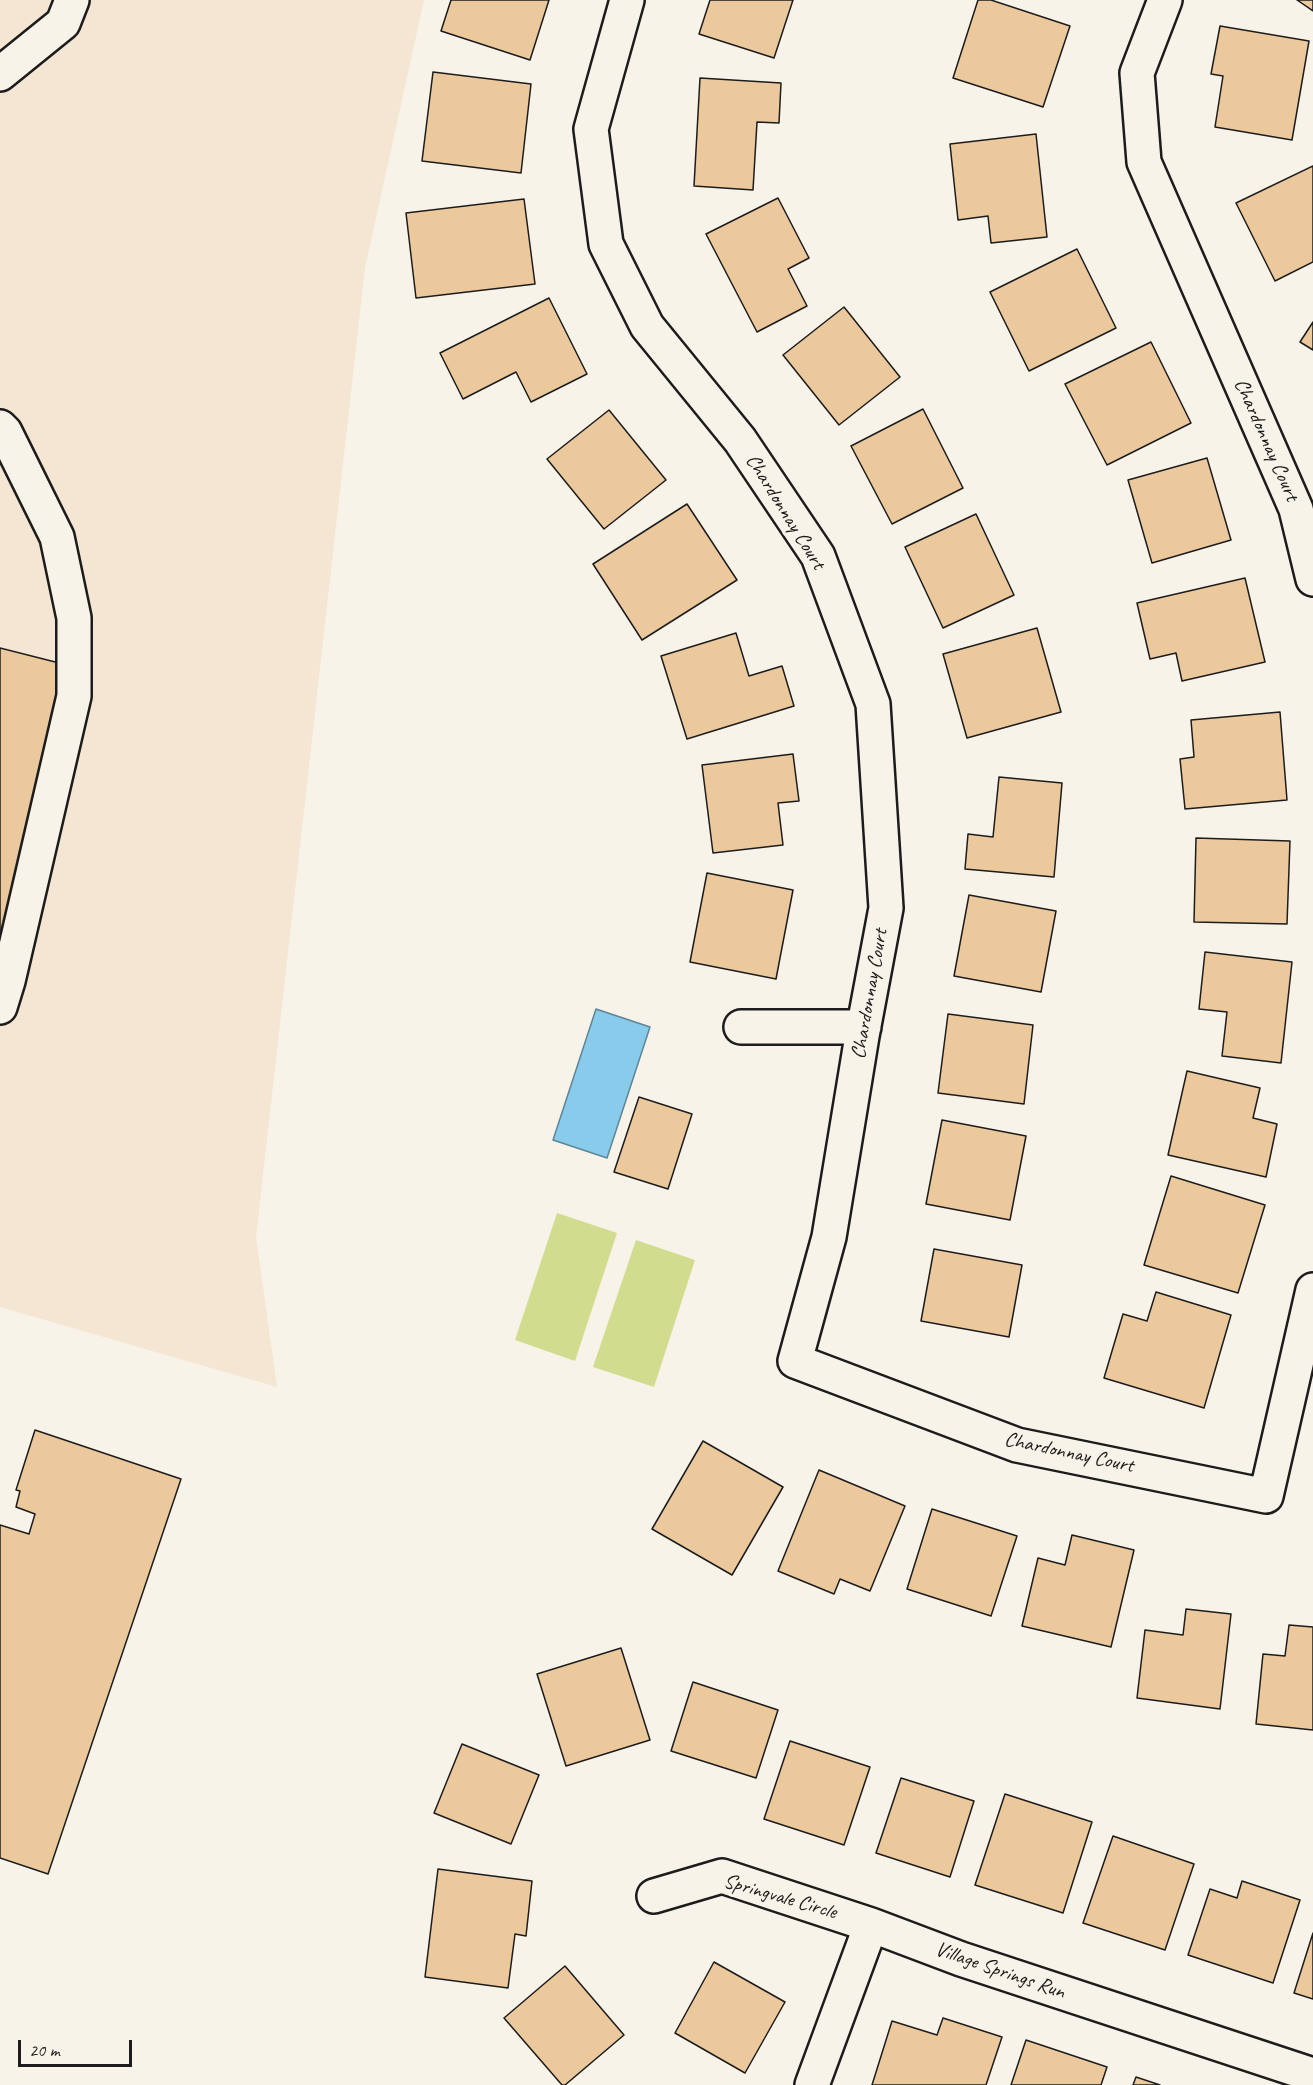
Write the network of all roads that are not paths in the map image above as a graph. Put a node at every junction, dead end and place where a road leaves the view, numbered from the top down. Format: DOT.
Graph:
graph roads {
  1 [pos="72,0"];
  2 [pos="627,0"];
  3 [pos="1164,0"];
  4 [pos="0,74"];
  5 [pos="0,427"];
  6 [pos="1304,508"];
  7 [pos="1313,579"];
  8 [pos="0,1007"];
  9 [pos="741,1027"];
  10 [pos="864,1027"];
  11 [pos="1313,1290"];
  12 [pos="654,1896"];
  13 [pos="871,1925"];
  14 [pos="1298,2076"];
  15 [pos="812,2085"];
  1 -- 4 [label="street"];
  2 -- 10 [label="street, Chardonnay Court"];
  3 -- 6 [label="street, Chardonnay Court"];
  5 -- 8 [label="street"];
  6 -- 7 [label="street, Chardonnay Court"];
  9 -- 10 [label="street"];
  10 -- 11 [label="street, Chardonnay Court"];
  12 -- 13 [label="street, Springvale Circle"];
  13 -- 14 [label="street, Village Springs Run"];
  13 -- 15 [label="street"];
}
